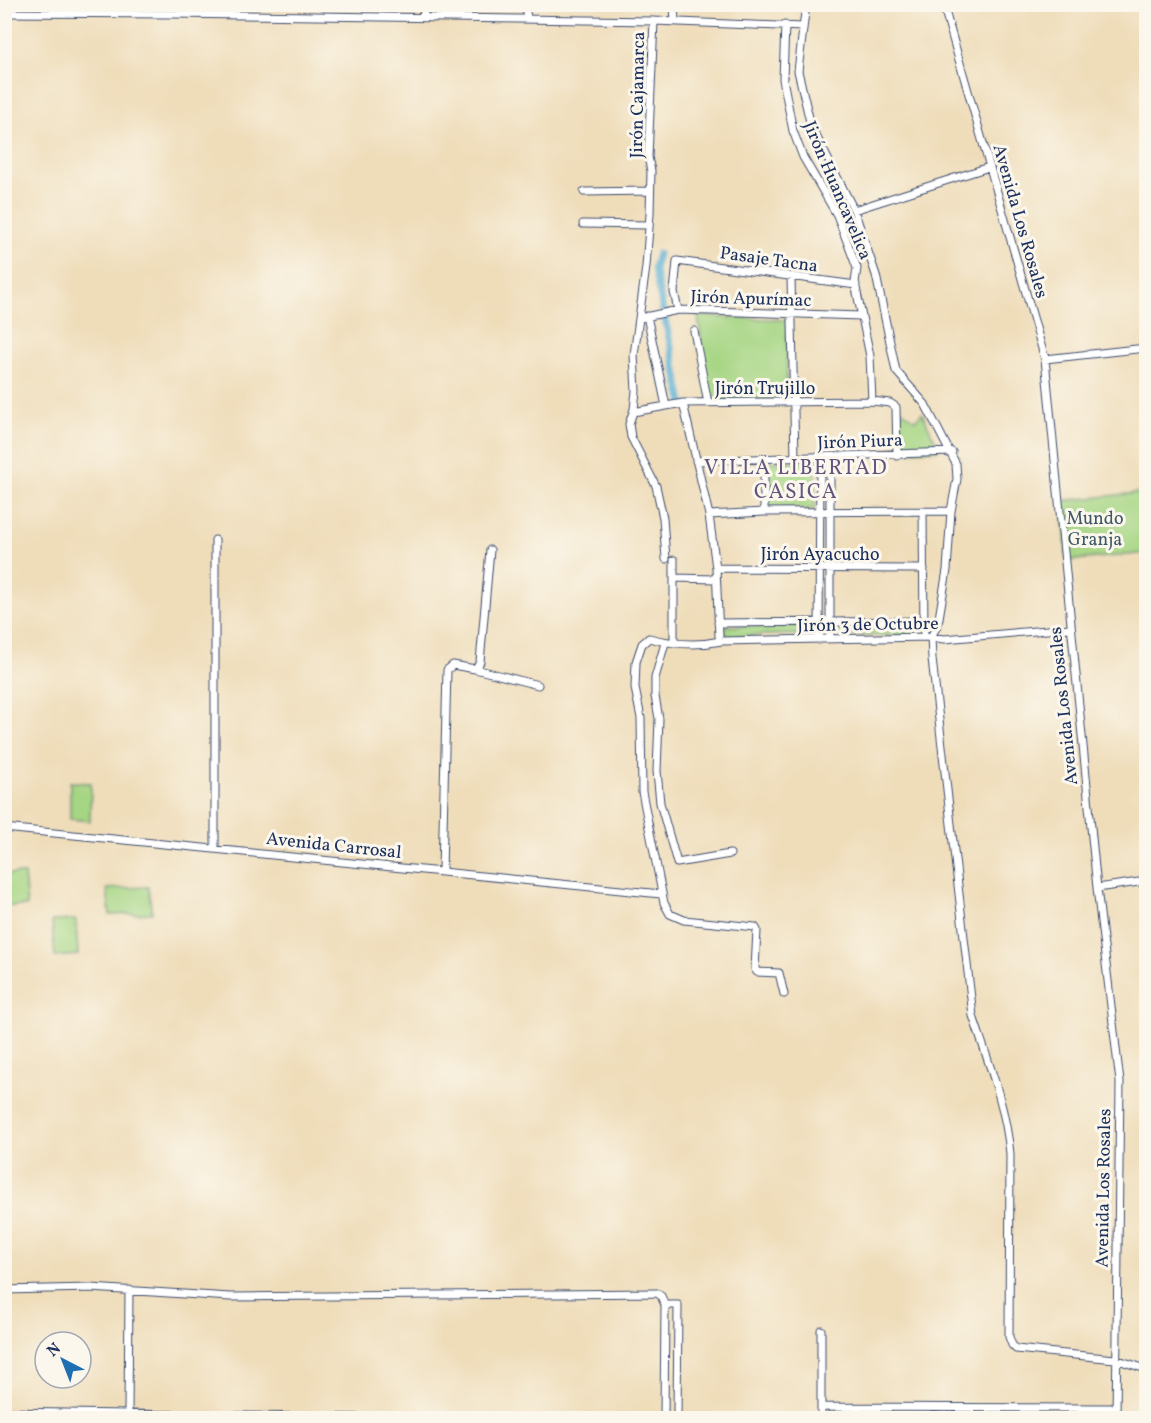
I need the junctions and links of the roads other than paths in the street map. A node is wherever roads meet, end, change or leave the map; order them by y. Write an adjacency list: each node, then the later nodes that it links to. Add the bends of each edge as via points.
1 (171, 4): 8 (street)
2 (423, 4): 9 (street)
3 (525, 4): 10 (street)
4 (674, 4): 12 (street)
5 (806, 4): 14 (street)
6 (943, 4): 15 (street, Avenida Los Rosales)
7 (4, 13): 8 (street)
8 (173, 14): 9 (street)
9 (424, 18): 10 (street)
10 (526, 19): 11 (street)
11 (654, 21): 12 (street); 16 (street, Jirón Cajamarca)
12 (675, 22): 13 (street)
13 (785, 25): 14 (street); 22 (street, Jirón Huancavelica, via 783,79 793,131 803,157 837,215 857,268)
14 (803, 27): 18 (street, via 798,71 811,126)
15 (989, 167): 18 (street); 29 (street, Avenida Los Rosales)
16 (650, 191): 17 (street); 20 (street, Jirón Cajamarca)
17 (584, 192)
18 (854, 210): 36 (street, via 876,275 896,371 925,404)
19 (583, 224): 20 (street)
20 (649, 225): 26 (street, Jirón Cajamarca)
21 (791, 277): 22 (street, Pasaje Tacna); 23 (street, Pasaje Tacna, via 677,261 674,292); 24 (street)
22 (856, 285): 25 (street, Jirón Huancavelica)
23 (678, 310): 24 (street, Jirón Apurímac); 26 (street, Jirón Apurímac)
24 (792, 315): 25 (street, Jirón Apurímac); 33 (street)
25 (861, 316): 30 (street, Jirón Huancavelica, via 870,356)
26 (643, 317): 34 (street); 35 (street, via 634,355)
27 (694, 331): 32 (street)
28 (1146, 348): 29 (street)
29 (1045, 359): 63 (street, Avenida Los Rosales)
30 (872, 401): 33 (street, Jirón Trujillo); 37 (street, Jirón Trujillo, via 897,407)
31 (683, 403): 32 (street, Jirón Trujillo); 34 (street, Jirón Trujillo); 42 (street)
32 (708, 403): 33 (street, Jirón Trujillo)
33 (793, 403): 40 (street)
34 (666, 406): 35 (street, Jirón Trujillo)
35 (633, 412): 51 (street, via 629,424 631,437 656,486)
36 (952, 453): 37 (street, Jirón Piura); 44 (street, via 957,479)
37 (897, 456): 39 (street, Jirón Piura)
38 (820, 457): 39 (street, Jirón Piura); 40 (street, Jirón Piura); 46 (street)
39 (830, 457): 47 (street)
40 (795, 458): 41 (street, Jirón Piura)
41 (764, 459): 42 (street, Jirón Piura); 45 (street)
42 (696, 461): 48 (street)
43 (923, 511): 44 (street); 47 (street); 56 (street)
44 (951, 511): 65 (street, via 938,624)
45 (764, 512): 46 (street); 48 (street)
46 (819, 512): 47 (street); 54 (street)
47 (830, 512): 55 (street)
48 (709, 515): 53 (street)
49 (215, 540): 73 (street)
50 (490, 550): 70 (street, via 480,662)
51 (666, 559)
52 (674, 560): 57 (street)
53 (716, 568): 54 (street, Jirón Ayacucho); 58 (street)
54 (820, 568): 55 (street, Jirón Ayacucho); 61 (street)
55 (830, 568): 56 (street, Jirón Ayacucho); 62 (street)
56 (924, 569): 59 (street)
57 (674, 578): 58 (street); 69 (street)
58 (716, 579): 60 (street)
59 (924, 621): 62 (street, Jirón 3 de Octubre); 65 (street)
60 (718, 623): 61 (street, Jirón 3 de Octubre); 64 (street)
61 (820, 624): 62 (street, Jirón 3 de Octubre); 67 (street)
62 (830, 624): 66 (street)
63 (1070, 628): 65 (street, Jirón 3 de Octubre, via 944,639); 77 (street, Avenida Los Rosales)
64 (719, 636)
65 (928, 637): 66 (street, Jirón 3 de Octubre); 84 (street, via 973,1016 1008,1134 1009,1337 1012,1345 1021,1350)
66 (830, 639): 67 (street, Jirón 3 de Octubre)
67 (819, 640): 69 (street, Jirón 3 de Octubre)
68 (665, 643): 69 (street, Jirón 3 de Octubre); 74 (street, via 655,678 657,771 660,802 677,862); 78 (street, Jirón 3 de Octubre, via 649,638 642,644 636,662 635,688 641,718 642,792)
69 (674, 643)
70 (475, 669): 71 (street); 75 (street, via 453,665 447,670)
71 (538, 685)
72 (4, 828): 73 (street, Avenida Carrosal)
73 (215, 849): 75 (street, Avenida Carrosal)
74 (730, 855)
75 (442, 871): 78 (street, Avenida Carrosal)
76 (1146, 881): 77 (street)
77 (1097, 888): 84 (street, Avenida Los Rosales, via 1120,1082)
78 (662, 894): 79 (street, via 673,917 755,927 755,969 778,973)
79 (784, 994)
80 (4, 1290): 81 (street)
81 (129, 1290): 82 (street, via 230,1297 641,1292 657,1293); 89 (street)
82 (665, 1305): 92 (street); 93 (street, via 678,1305)
83 (821, 1330): 86 (street)
84 (1115, 1359): 85 (street); 87 (street, Avenida Los Rosales)
85 (1146, 1369)
86 (821, 1407): 87 (street); 94 (street)
87 (1116, 1408): 95 (street, Avenida Los Rosales)
88 (4, 1412): 89 (street)
89 (128, 1414): 90 (street)
90 (249, 1417): 91 (street)
91 (376, 1419)
92 (664, 1419)
93 (677, 1419)
94 (821, 1419)
95 (1116, 1419)

